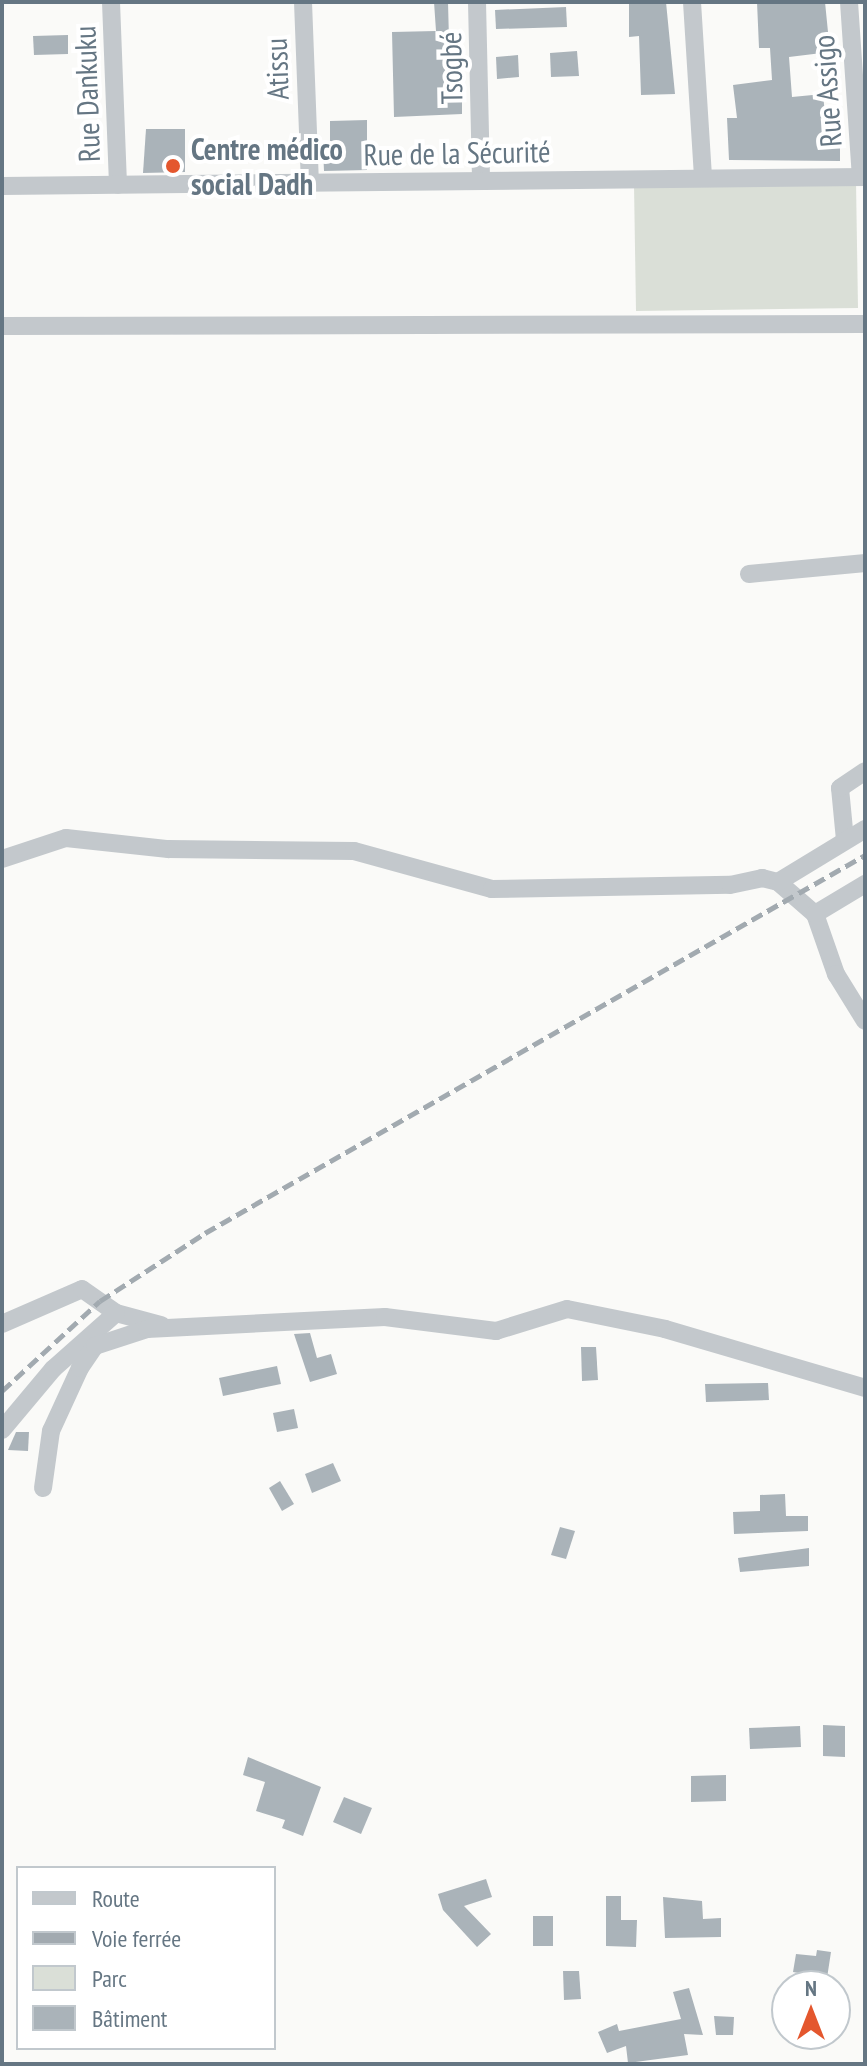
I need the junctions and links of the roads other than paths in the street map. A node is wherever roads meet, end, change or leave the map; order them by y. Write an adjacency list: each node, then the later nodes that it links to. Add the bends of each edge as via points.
1 (111, 2): 10 (street, Rue Dankuku)
2 (303, 2): 9 (street, Atissu)
3 (477, 2): 8 (street, Tsogbé)
4 (692, 2): 7 (street)
5 (849, 2): 6 (street, Rue Assigo)
6 (863, 177): 7 (street, Rue de la Sécurité)
7 (703, 178): 8 (street, Rue de la Sécurité)
8 (481, 181): 9 (street, Rue de la Sécurité)
9 (310, 183): 10 (street, Rue de la Sécurité)
10 (118, 185): 11 (street, Rue de la Sécurité)
11 (2, 186)
12 (865, 324): 13 (street)
13 (2, 326)
14 (865, 563): 15 (street)
15 (749, 574)
16 (865, 771): 18 (street, via 840,788)
17 (865, 829): 18 (street)
18 (845, 840): 20 (street)
19 (2, 859): 20 (street, via 66,838 168,849 354,851 492,889 730,885 762,878)
20 (778, 882): 22 (street)
21 (865, 884): 22 (street)
22 (815, 914): 23 (street, via 836,974)
23 (865, 1021)
24 (116, 1313): 25 (street, via 82,1289); 26 (street); 28 (street, via 53,1369)
25 (2, 1324)
26 (171, 1328): 27 (street, via 385,1317 496,1331 567,1309 665,1329); 29 (street, via 119,1335 95,1346 51,1431)
27 (865, 1388)
28 (2, 1430)
29 (43, 1488)

